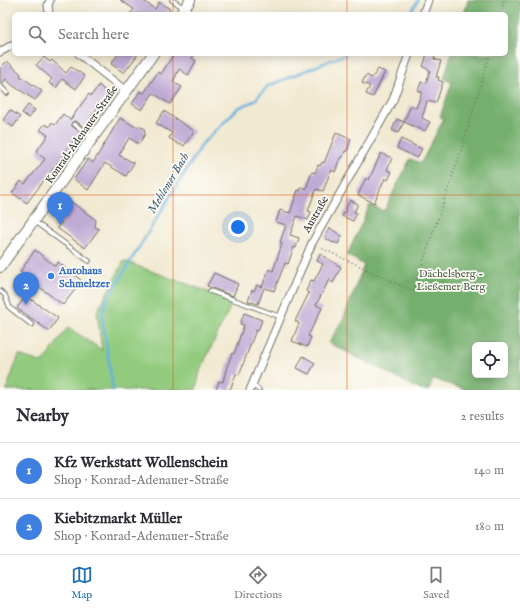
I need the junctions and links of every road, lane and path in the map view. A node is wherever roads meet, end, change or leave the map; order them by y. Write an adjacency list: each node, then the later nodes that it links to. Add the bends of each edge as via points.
1 (50, 0): 6 (street)
2 (172, 0): 5 (lane)
3 (428, 0): 7 (street)
4 (504, 0): 8 (path)
5 (185, 7)
6 (49, 12)
7 (424, 12)
8 (501, 12)
9 (12, 45): 10 (street)
10 (0, 52)
11 (82, 56): 16 (street)
12 (152, 56): 16 (main road, Konrad-Adenauer-Straße)
13 (408, 56): 21 (street, Austraße, via 393,100)
14 (489, 56): 21 (path, via 461,151 413,291)
15 (0, 86): 17 (lane)
16 (126, 91): 19 (main road, Konrad-Adenauer-Straße)
17 (7, 93)
18 (74, 124): 19 (lane)
19 (93, 138): 20 (main road, Konrad-Adenauer-Straße)
20 (34, 221): 22 (lane); 23 (main road, Konrad-Adenauer-Straße)
21 (312, 243): 26 (street, Austraße)
22 (89, 261)
23 (0, 267)
24 (0, 291): 27 (lane, via 5,295 10,308)
25 (210, 291): 26 (lane)
26 (281, 317): 28 (street, Austraße)
27 (32, 325)
28 (251, 388): 29 (lane)
29 (259, 390)

